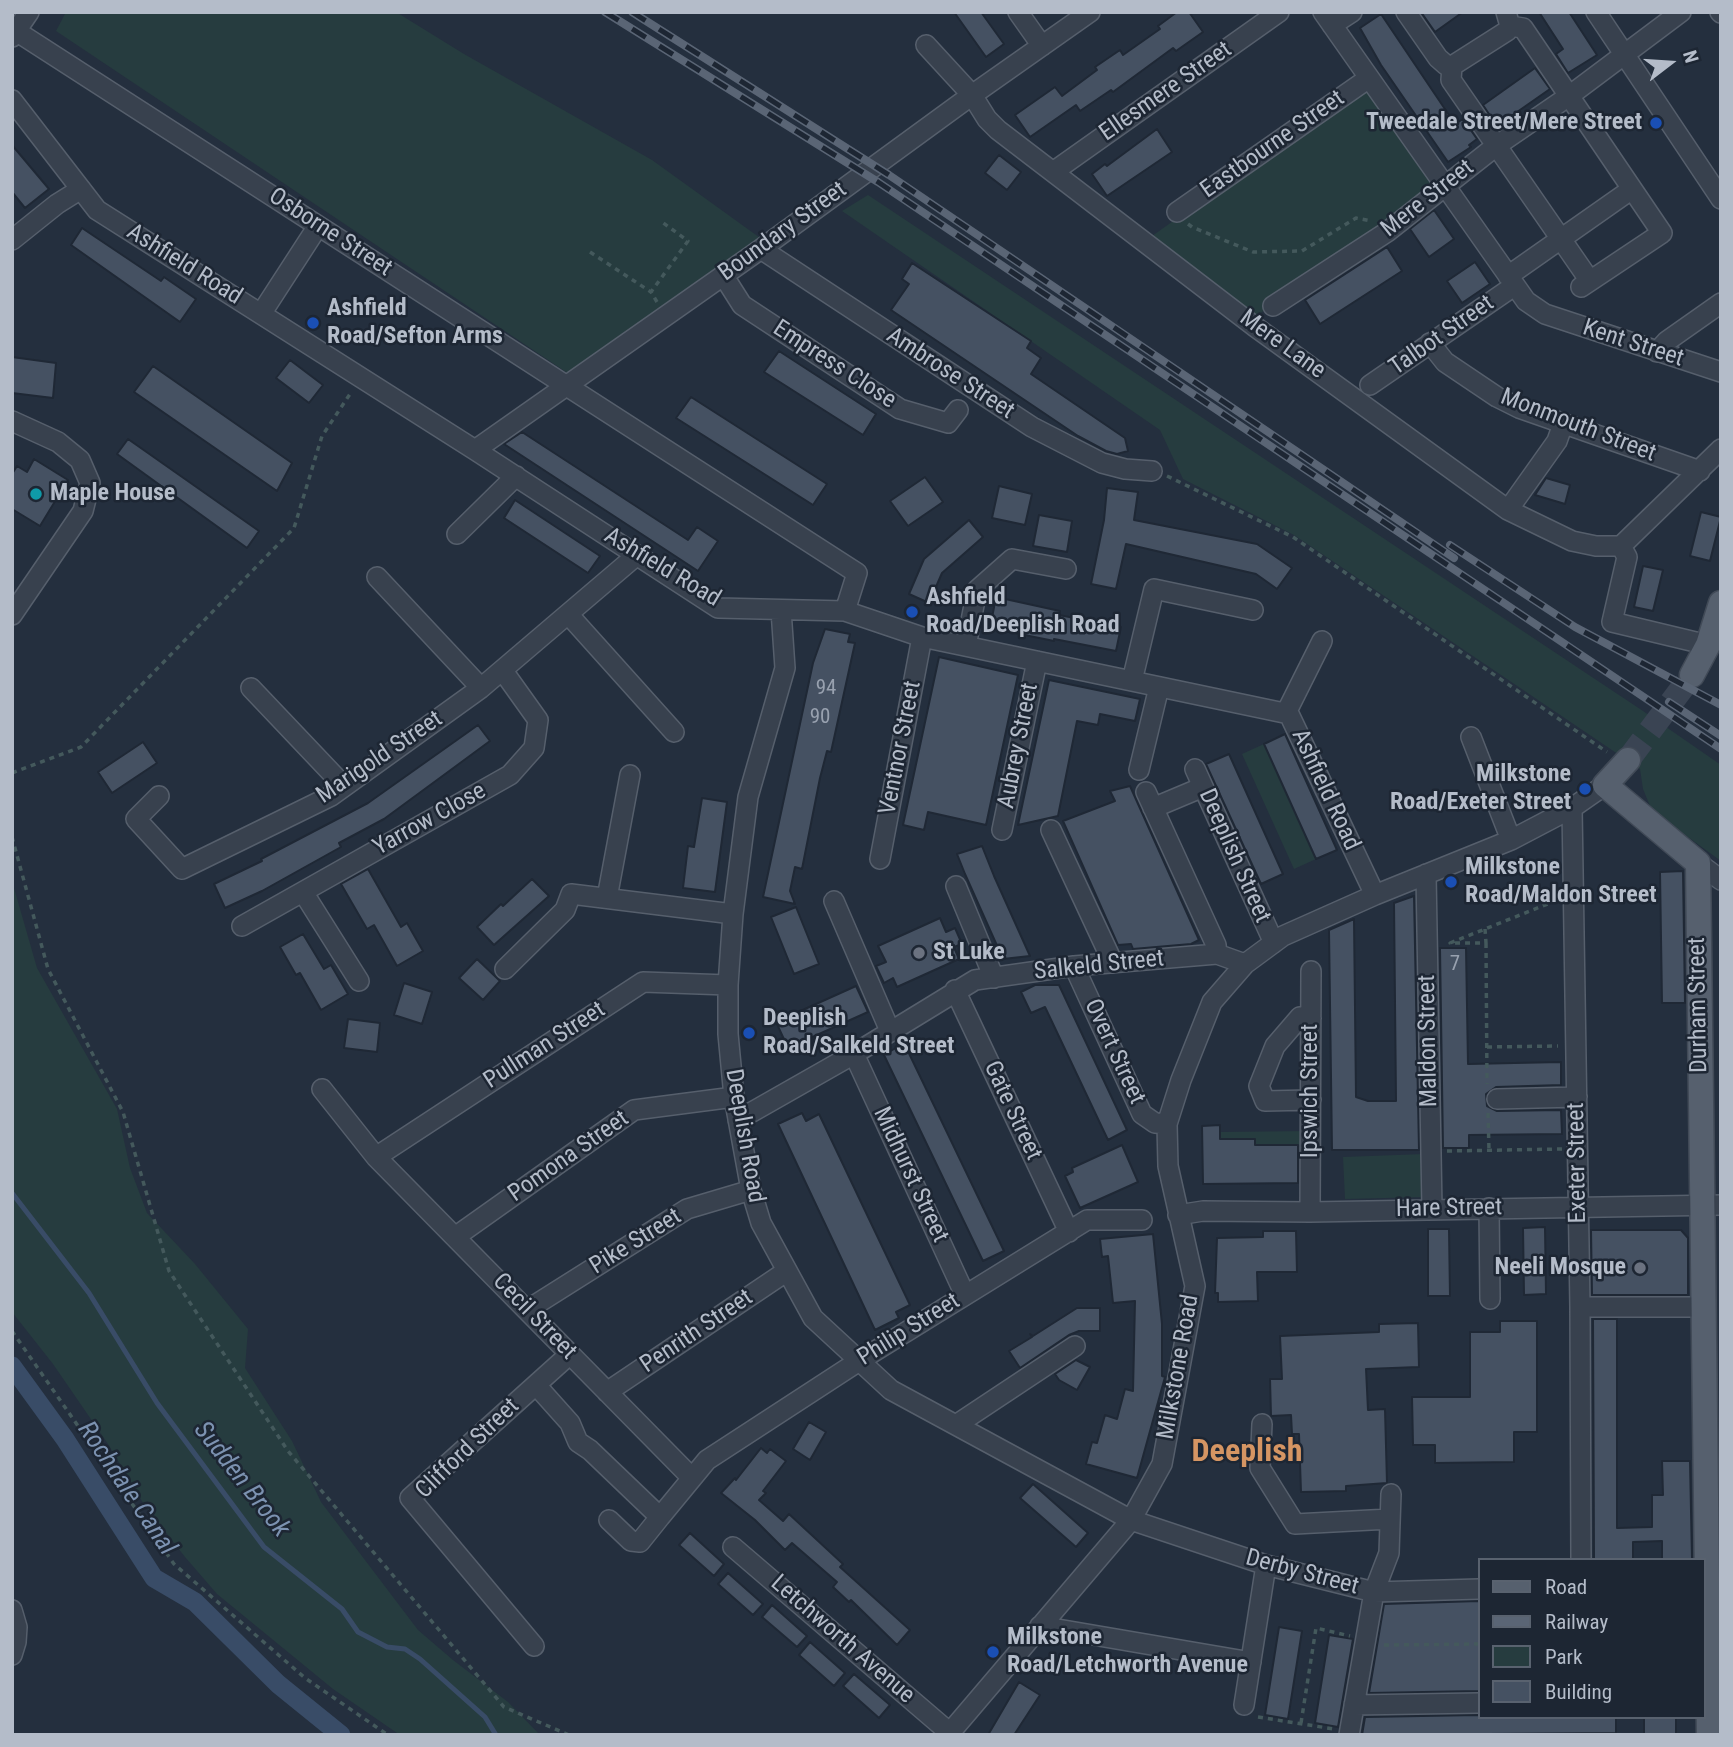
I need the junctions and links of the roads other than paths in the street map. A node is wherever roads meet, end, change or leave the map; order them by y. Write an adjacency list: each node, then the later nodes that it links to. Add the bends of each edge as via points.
1 (29, 12): 11 (street)
2 (1018, 12): 13 (street)
3 (1090, 12): 13 (street, Boundary Street)
4 (1279, 12): 21 (street, Ellesmere Street)
5 (1352, 12): 9 (street)
6 (1406, 12): 15 (street, via 1438,58)
7 (1596, 12): 14 (street)
8 (1681, 12): 14 (street, Mere Street)
9 (1328, 19): 16 (street)
10 (1508, 19): 15 (street, via 1507,31); 18 (street, via 1522,28)
11 (14, 34): 27 (street, Osborne Street)
12 (926, 45): 17 (street, Mere Lane)
13 (1042, 46): 17 (street, Boundary Street)
14 (1624, 54): 18 (street, Mere Street); 25 (street)
15 (1452, 66): 20 (street, via 1451,80)
16 (1369, 78): 22 (street); 26 (street, Eastbourne Street)
17 (972, 95): 21 (street, Mere Lane, via 998,130); 30 (street, Boundary Street)
18 (1569, 96): 20 (street, Mere Street); 24 (street)
19 (12, 100): 23 (street, Ashfield Road)
20 (1496, 146): 22 (street, Mere Street); 28 (street)
21 (1053, 172): 49 (street, Mere Lane, via 1254,326)
22 (1446, 185): 32 (street); 34 (street, Mere Street, via 1387,232)
23 (81, 189): 29 (street); 35 (street, Ashfield Road, via 97,209)
24 (1632, 189): 28 (street, Talbot Street); 28 (street, via 1662,233 1585,284)
25 (1721, 199)
26 (1177, 212)
27 (318, 226): 35 (street); 40 (street, Osborne Street)
28 (1560, 239): 32 (street, Talbot Street)
29 (12, 240)
30 (761, 249): 31 (street, Boundary Street); 46 (street, Ambrose Street, via 1032,427 1102,463)
31 (723, 275): 40 (street, Boundary Street); 41 (street, Empress Close, via 742,304 900,409 948,423)
32 (1511, 281): 36 (street, Talbot Street); 37 (street, Kent Street, via 1526,301 1545,314)
33 (1721, 303): 37 (street)
34 (1273, 306)
35 (261, 314): 45 (street, Ashfield Road)
36 (1430, 343): 39 (street, Talbot Street); 43 (street, Monmouth Street, via 1445,362 1497,397)
37 (1657, 352): 38 (street, Kent Street)
38 (1721, 372)
39 (1370, 385)
40 (566, 386): 45 (street, Boundary Street); 58 (street, Osborne Street, via 857,573)
41 (958, 410)
42 (12, 421): 60 (street, via 58,442 80,460 90,483 83,511)
43 (1563, 424): 47 (street, Monmouth Street); 49 (street, via 1557,441)
44 (1721, 449): 47 (street)
45 (475, 450): 48 (street, Ashfield Road)
46 (1152, 471)
47 (1700, 471): 51 (street)
48 (516, 476): 50 (street); 52 (street, Ashfield Road)
49 (1508, 510): 51 (street, Mere Lane, via 1572,541)
50 (457, 534)
51 (1621, 546): 63 (street, via 1627,557 1612,622)
52 (637, 555): 56 (street, Ashfield Road, via 718,608); 59 (street, Marigold Street)
53 (1066, 569): 64 (street, via 1012,559 977,590)
54 (377, 577): 71 (street)
55 (1721, 603): 63 (main road)
56 (781, 610): 58 (street, Ashfield Road); 96 (street, Deeplish Road, via 785,668 748,797)
57 (1253, 610): 68 (street, via 1154,589)
58 (845, 611): 61 (street, Ashfield Road)
59 (568, 614): 66 (street, Marigold Street); 73 (street)
60 (12, 615)
61 (922, 637): 64 (street, Ashfield Road); 87 (street, Ventnor Street)
62 (1322, 641): 72 (street)
63 (1708, 645): 67 (main road)
64 (966, 646): 65 (street, Ashfield Road)
65 (1037, 661): 68 (street, Ashfield Road); 85 (street, Aubrey Street)
66 (503, 671): 71 (street, Marigold Street); 92 (street, Yarrow Close, via 538,720 534,748 510,775)
67 (1692, 675)
68 (1132, 681): 69 (street, Ashfield Road)
69 (1159, 687): 72 (street, Ashfield Road); 77 (street)
70 (251, 688): 80 (street)
71 (481, 688): 80 (street, Marigold Street)
72 (1286, 713): 93 (street, Ashfield Road)
73 (674, 732)
74 (1471, 737): 86 (street)
75 (1618, 757): 79 (main road, Milkstone Road)
76 (1195, 769): 81 (street, Deeplish Street)
77 (1139, 770)
78 (630, 775): 94 (street)
79 (1605, 785): 83 (street, Milkstone Road); 88 (main road)
80 (344, 786): 82 (street, Marigold Street, via 182,870 136,819)
81 (1203, 787): 98 (street, Deeplish Street); 99 (street, via 1149,800)
82 (159, 796)
83 (1572, 808): 86 (street, Milkstone Road); 114 (street, Exeter Street)
84 (1051, 830): 100 (street)
85 (1002, 831)
86 (1511, 840): 89 (street, Milkstone Road)
87 (880, 859)
88 (1698, 863): 90 (street); 121 (main road, Durham Street)
89 (1426, 874): 93 (street, Milkstone Road); 124 (street, Maldon Street)
90 (1721, 880)
91 (956, 886): 105 (street)
92 (303, 892): 97 (street, Yarrow Close); 106 (street)
93 (1375, 895): 98 (street, Milkstone Road)
94 (607, 898): 96 (street); 103 (street, via 571,894 565,910)
95 (834, 901): 110 (street)
96 (733, 914): 107 (street, Deeplish Road)
97 (242, 926)
98 (1274, 943): 101 (street, Milkstone Road)
99 (1217, 954): 100 (street, Salkeld Street); 101 (street, Salkeld Street)
100 (1113, 963): 102 (street, Salkeld Street)
101 (1245, 964): 118 (street, Milkstone Road, via 1212,1002)
102 (1074, 966): 105 (street, Salkeld Street); 118 (street, Overt Street, via 1142,1114 1155,1123)
103 (505, 969)
104 (1311, 971): 109 (street, Ipswich Street)
105 (994, 978): 108 (street, Salkeld Street, via 975,980)
106 (359, 981)
107 (728, 985): 113 (street, Deeplish Road); 119 (street, Pullman Street, via 643,982)
108 (956, 990): 110 (street, Salkeld Street); 128 (street, Gate Street)
109 (1311, 1018): 116 (street, Ipswich Street); 116 (street, via 1300,1017 1275,1046 1259,1086 1265,1101)
110 (890, 1031): 111 (street, Salkeld Street)
111 (854, 1054): 117 (street, Salkeld Street); 131 (street, Midhurst Street)
112 (322, 1089): 119 (street, Cecil Street)
113 (734, 1097): 117 (street, Deeplish Road); 129 (street, Pomona Street, via 634,1110)
114 (1577, 1097): 115 (street); 122 (street, Exeter Street)
115 (1491, 1099)
116 (1311, 1100): 125 (street, Ipswich Street)
117 (738, 1121): 120 (street, Deeplish Road)
118 (1167, 1124): 126 (street, Milkstone Road, via 1168,1166)
119 (376, 1157): 129 (street, Cecil Street)
120 (751, 1190): 130 (street, Deeplish Road, via 761,1223); 135 (street, Pike Street, via 687,1209)
121 (1711, 1205): 122 (street, Hare Street); 134 (main road, Durham Street)
122 (1578, 1206): 123 (street, Hare Street); 133 (street, Exeter Street)
123 (1489, 1208): 124 (street, Hare Street); 132 (street)
124 (1432, 1209): 125 (street, Hare Street)
125 (1310, 1212): 126 (street, Hare Street)
126 (1178, 1215): 148 (street, Milkstone Road, via 1195,1286 1162,1464)
127 (1142, 1220): 128 (street, Philip Street, via 1087,1220)
128 (1069, 1231): 131 (street, Philip Street)
129 (455, 1237): 135 (street, Cecil Street)
130 (787, 1271): 138 (street, Deeplish Road, via 813,1318); 140 (street, Penrith Street)
131 (965, 1295): 138 (street, Philip Street)
132 (1490, 1299)
133 (1580, 1307): 134 (street); 151 (street, Exeter Street)
134 (1703, 1307): 143 (main road, Durham Street)
135 (527, 1310): 137 (street, Cecil Street)
136 (1075, 1346): 142 (street)
137 (570, 1354): 139 (street, Clifford Street); 140 (street, Cecil Street)
138 (859, 1360): 142 (street, Deeplish Road, via 891,1390); 144 (street, Philip Street, via 707,1460)
139 (536, 1385): 146 (street, via 570,1423 578,1442); 157 (street, Clifford Street, via 410,1498)
140 (607, 1392): 144 (street, Cecil Street)
141 (1262, 1424): 149 (street, via 1259,1468 1295,1524)
142 (956, 1425): 148 (street, Deeplish Road)
143 (1713, 1436): 160 (main road, Durham Street)
144 (692, 1478): 146 (street, Philip Street)
145 (1391, 1494): 149 (street)
146 (660, 1517): 147 (street, Philip Street, via 640,1542 631,1541)
147 (609, 1520)
148 (1130, 1520): 152 (street, Derby Street); 156 (street, Milkstone Road)
149 (1390, 1520): 154 (street, via 1390,1553)
150 (733, 1547): 165 (street, Letchworth Avenue)
151 (1581, 1558)
152 (1266, 1564): 154 (street, Derby Street); 159 (street)
153 (1478, 1589): 154 (street, Derby Street)
154 (1374, 1592): 163 (street)
155 (12, 1610): 158 (street, via 17,1627)
156 (1040, 1626): 159 (street); 165 (street, Milkstone Road)
157 (534, 1646)
158 (12, 1655)
159 (1251, 1662): 162 (street)
160 (1706, 1699): 166 (main road, Durham Street)
161 (1478, 1703): 163 (street)
162 (1244, 1705)
163 (1354, 1705): 164 (street)
164 (1349, 1733)
165 (949, 1734)
166 (1709, 1735)

